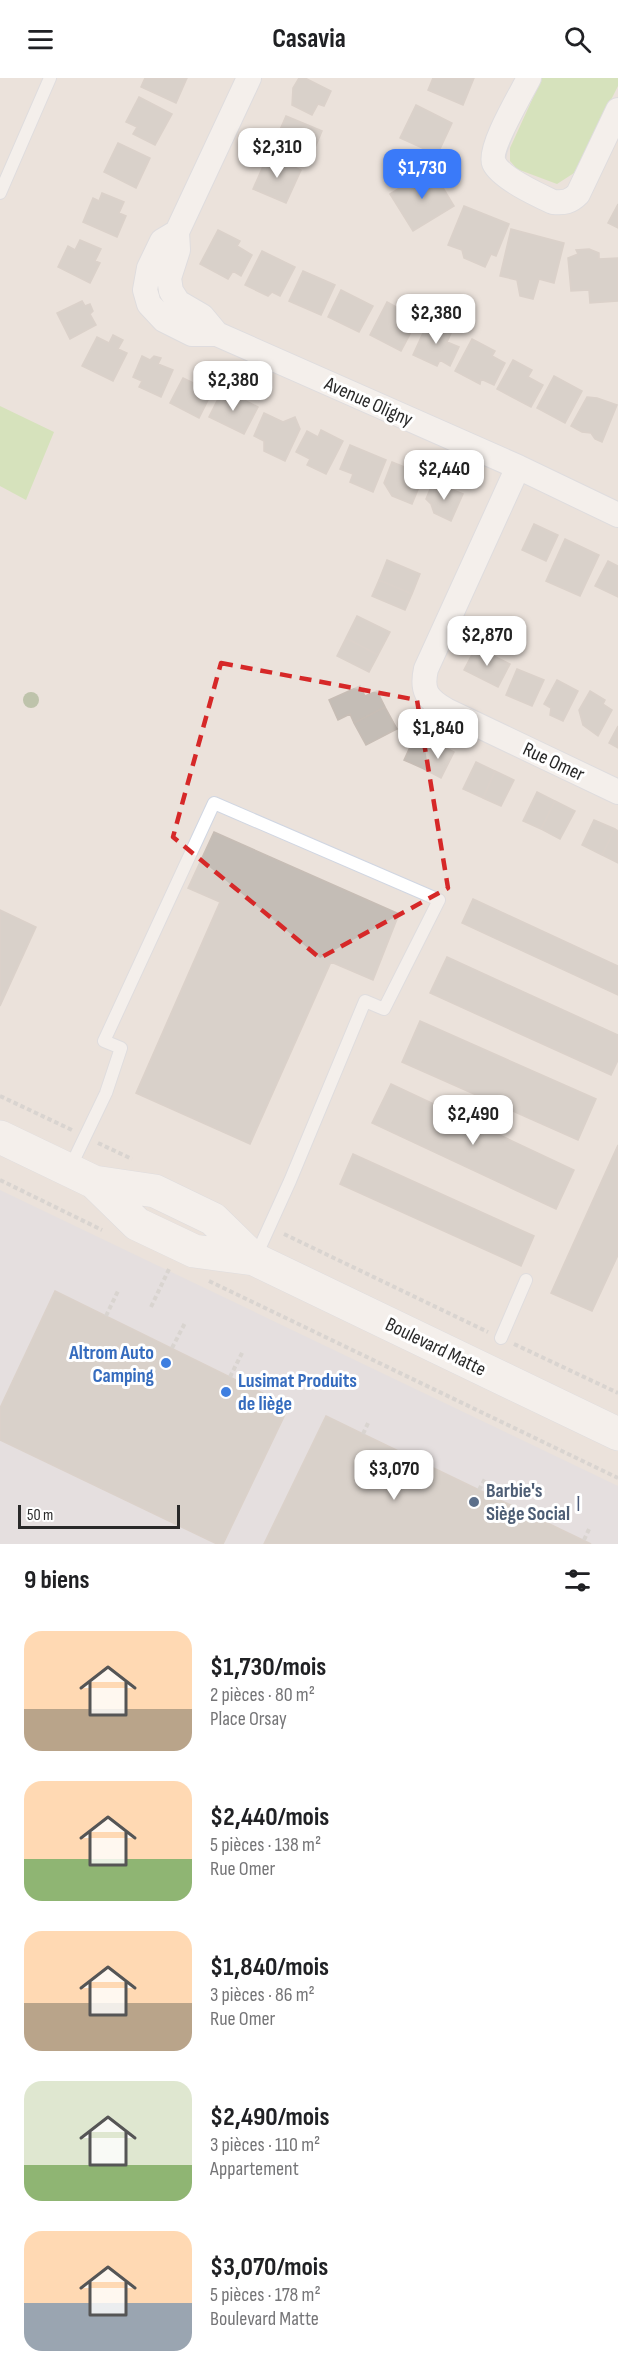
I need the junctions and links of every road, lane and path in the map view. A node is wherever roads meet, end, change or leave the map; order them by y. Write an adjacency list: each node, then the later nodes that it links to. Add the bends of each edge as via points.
1 (50, 78): 5 (lane)
2 (249, 78): 6 (street, Avenue Oligny, via 177,232 162,241 149,268 145,290 149,304 164,320 192,334 218,334)
3 (529, 78): 4 (street, via 497,142 493,161 506,176 553,202 572,201 578,194)
4 (618, 110)
5 (0, 194)
6 (518, 466): 7 (street, Avenue Oligny); 8 (street, Rue Omer, via 426,669 424,692 446,710)
7 (618, 516)
8 (618, 792)
9 (0, 1096): 10 (path)
10 (64, 1126)
11 (0, 1137): 12 (main road, Boulevard Matte)
12 (82, 1176): 16 (main road, Boulevard Matte, via 165,1195 213,1219); 16 (lane, via 121,1047 104,1041 214,803 439,900 384,1009 365,1001)
13 (0, 1180): 14 (path)
14 (93, 1226)
15 (293, 1238): 23 (path, Boulevard Matte)
16 (254, 1259): 33 (main road, Boulevard Matte)
17 (172, 1264): 20 (path)
18 (526, 1280): 25 (lane)
19 (118, 1291): 21 (path)
20 (151, 1307)
21 (106, 1316)
22 (185, 1323): 27 (path)
23 (480, 1328)
24 (316, 1332): 35 (path, Boulevard Matte)
25 (501, 1338)
26 (521, 1347): 30 (path)
27 (172, 1348)
28 (243, 1351): 29 (path)
29 (230, 1377)
30 (618, 1393)
31 (369, 1421): 32 (path)
32 (363, 1434)
33 (618, 1434)
34 (486, 1477): 36 (path)
35 (618, 1478)
36 (479, 1490)
37 (590, 1527): 38 (path)
38 (584, 1540)

